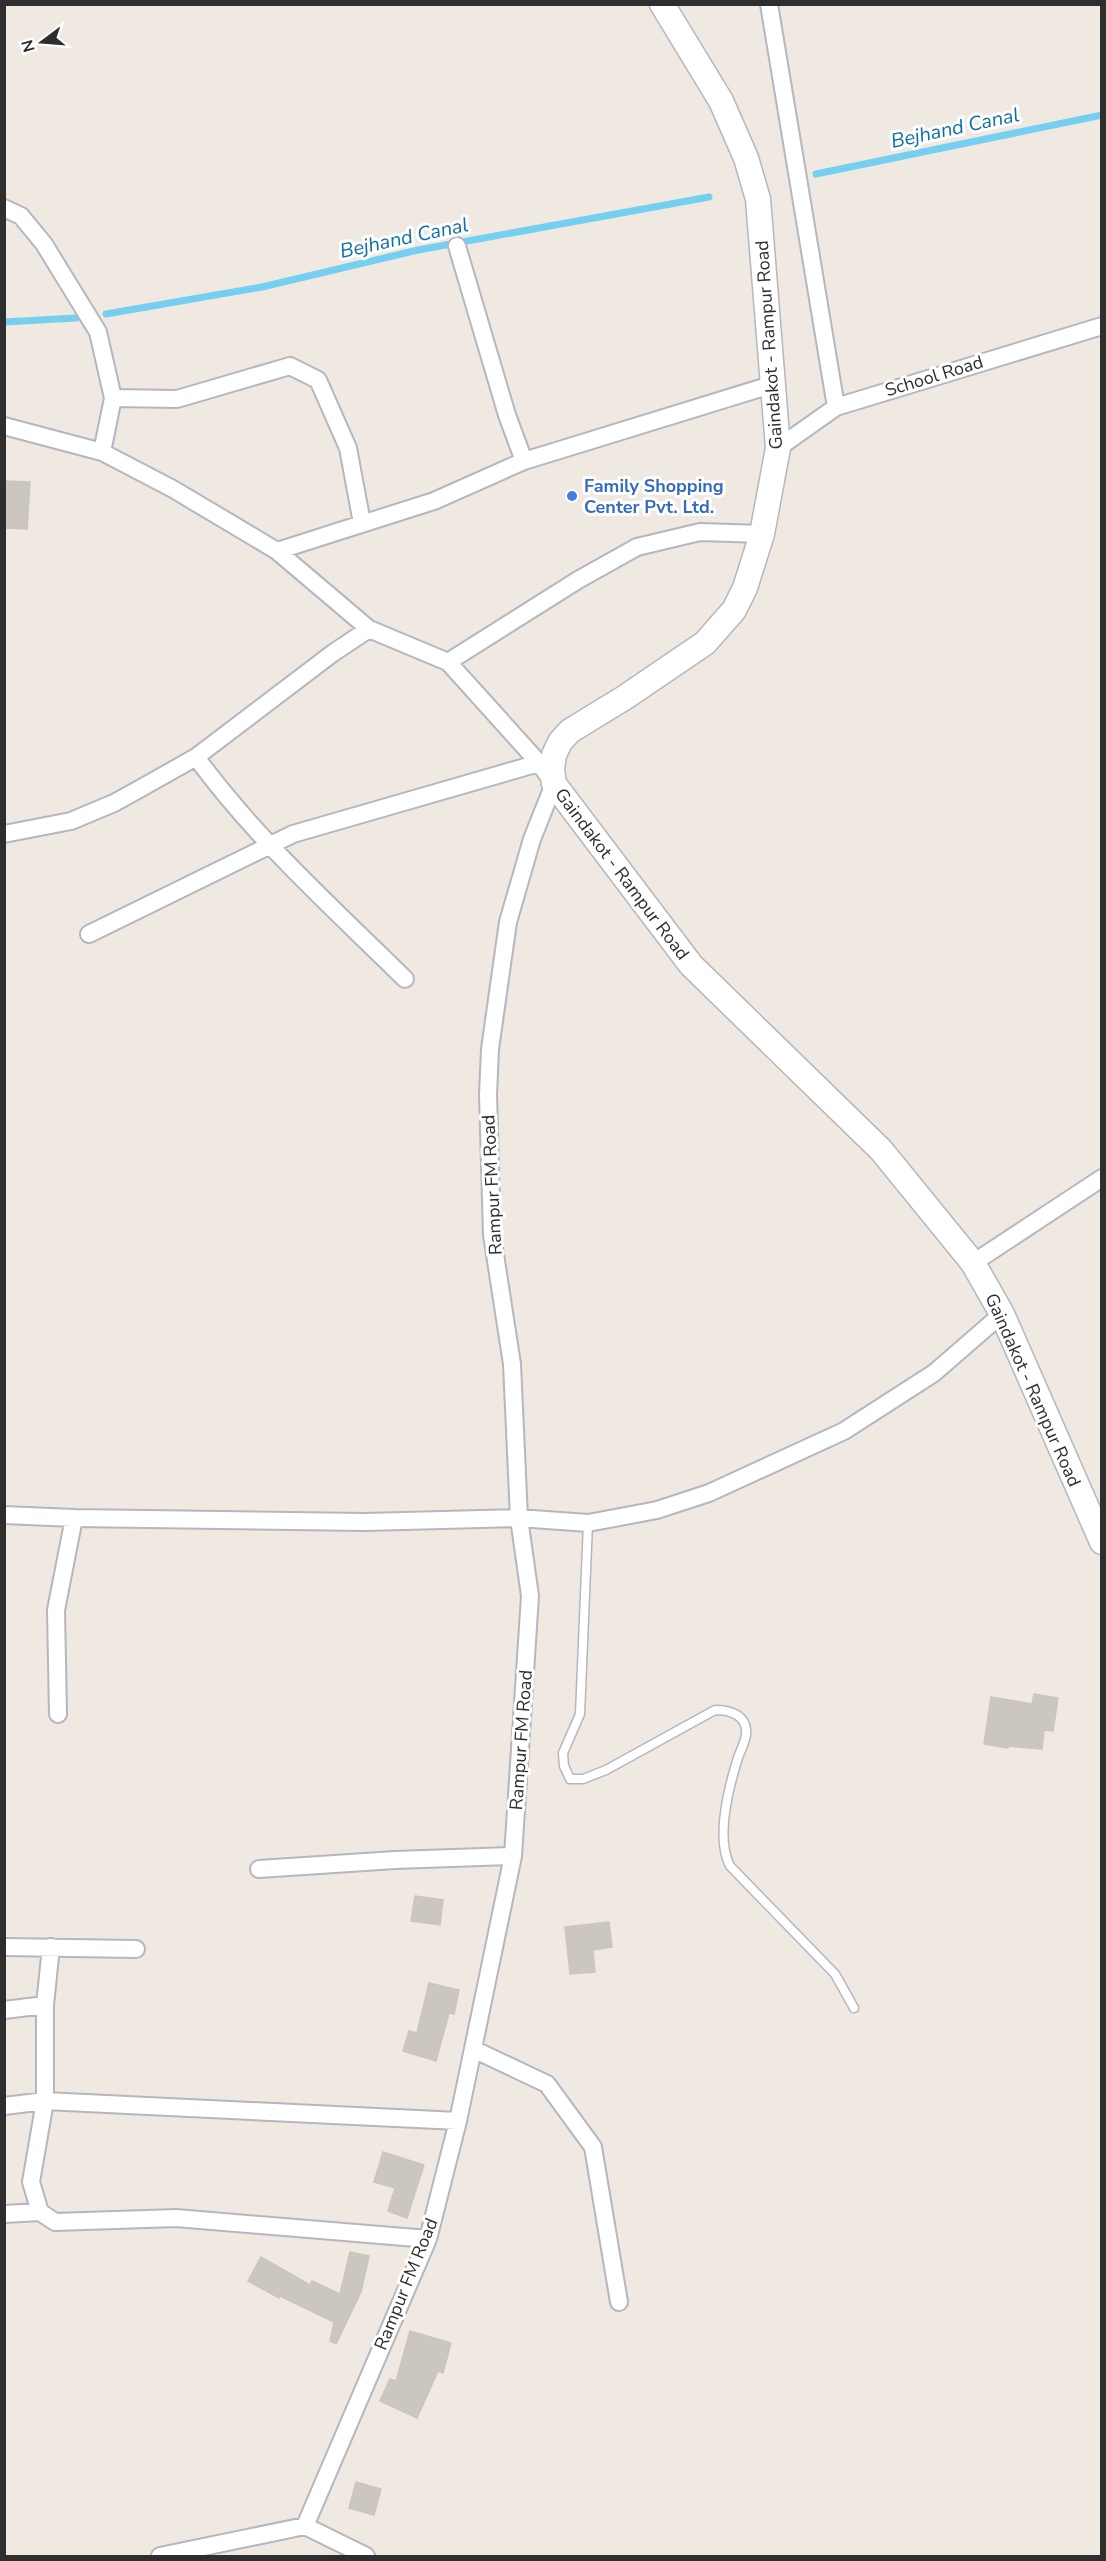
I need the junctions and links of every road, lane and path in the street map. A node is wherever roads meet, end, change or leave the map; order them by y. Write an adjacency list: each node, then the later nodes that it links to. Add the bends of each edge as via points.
1 (662, 4): 6 (main road, Gaindakot - Rampur Road, via 721,101 746,158 758,200)
2 (769, 4): 8 (street)
3 (4, 208): 7 (street, via 21,216 44,244 98,332)
4 (457, 246): 12 (street)
5 (1101, 326): 8 (street, School Road)
6 (774, 384): 10 (main road, Gaindakot - Rampur Road); 12 (street)
7 (113, 398): 11 (street); 13 (street, via 177,399 290,366 318,380 348,448)
8 (836, 407): 10 (street, School Road)
9 (4, 426): 11 (street)
10 (778, 448): 14 (main road, Gaindakot - Rampur Road)
11 (102, 452): 15 (street)
12 (524, 461): 13 (street, via 434,501)
13 (362, 523): 15 (street)
14 (762, 534): 17 (street, via 700,532 636,547); 20 (main road, Gaindakot - Rampur Road, via 745,588 721,627 679,662 570,731 554,755)
15 (277, 551): 16 (street)
16 (369, 629): 17 (street); 18 (street)
17 (448, 662): 19 (street)
18 (196, 758): 21 (street, via 114,803 71,821); 22 (street)
19 (539, 763): 20 (street); 22 (street, via 293,834)
20 (554, 784): 26 (main road, Gaindakot - Rampur Road, via 691,965 881,1150); 30 (street, Rampur FM Road, via 532,839 508,922 490,1049 492,1235 512,1364)
21 (4, 834)
22 (269, 845): 23 (street); 24 (street)
23 (89, 934)
24 (405, 979)
25 (1101, 1178): 26 (street)
26 (973, 1263): 27 (main road, Gaindakot - Rampur Road)
27 (1002, 1314): 31 (street, via 934,1373 844,1431 709,1493 657,1510); 32 (main road, Gaindakot - Rampur Road)
28 (4, 1515): 29 (street)
29 (74, 1518): 30 (street, via 365,1522); 33 (street, via 56,1610)
30 (519, 1518): 31 (street); 34 (street, Rampur FM Road, via 530,1596)
31 (588, 1523): 40 (lane, via 580,1714 563,1753 570,1779 584,1779 606,1770 714,1710 729,1710 742,1719 746,1733 725,1810 724,1855 730,1866 835,1974)
32 (1101, 1542)
33 (58, 1714)
34 (513, 1856): 35 (street); 42 (street, Rampur FM Road)
35 (259, 1869)
36 (4, 1947): 37 (street)
37 (51, 1947): 38 (street); 39 (street)
38 (136, 1949)
39 (45, 2004): 41 (street); 43 (street)
40 (854, 2008)
41 (4, 2010)
42 (473, 2049): 45 (street, Rampur FM Road); 49 (street, via 547,2084 593,2147)
43 (45, 2101): 44 (street); 45 (street); 46 (street, via 31,2182)
44 (4, 2106)
45 (458, 2121): 48 (street, Rampur FM Road)
46 (40, 2212): 47 (street); 48 (street, via 55,2222 176,2218)
47 (4, 2214)
48 (429, 2239): 50 (street, Rampur FM Road)
49 (619, 2302)
50 (305, 2526): 51 (street); 52 (street)
51 (160, 2556)
52 (366, 2556)

